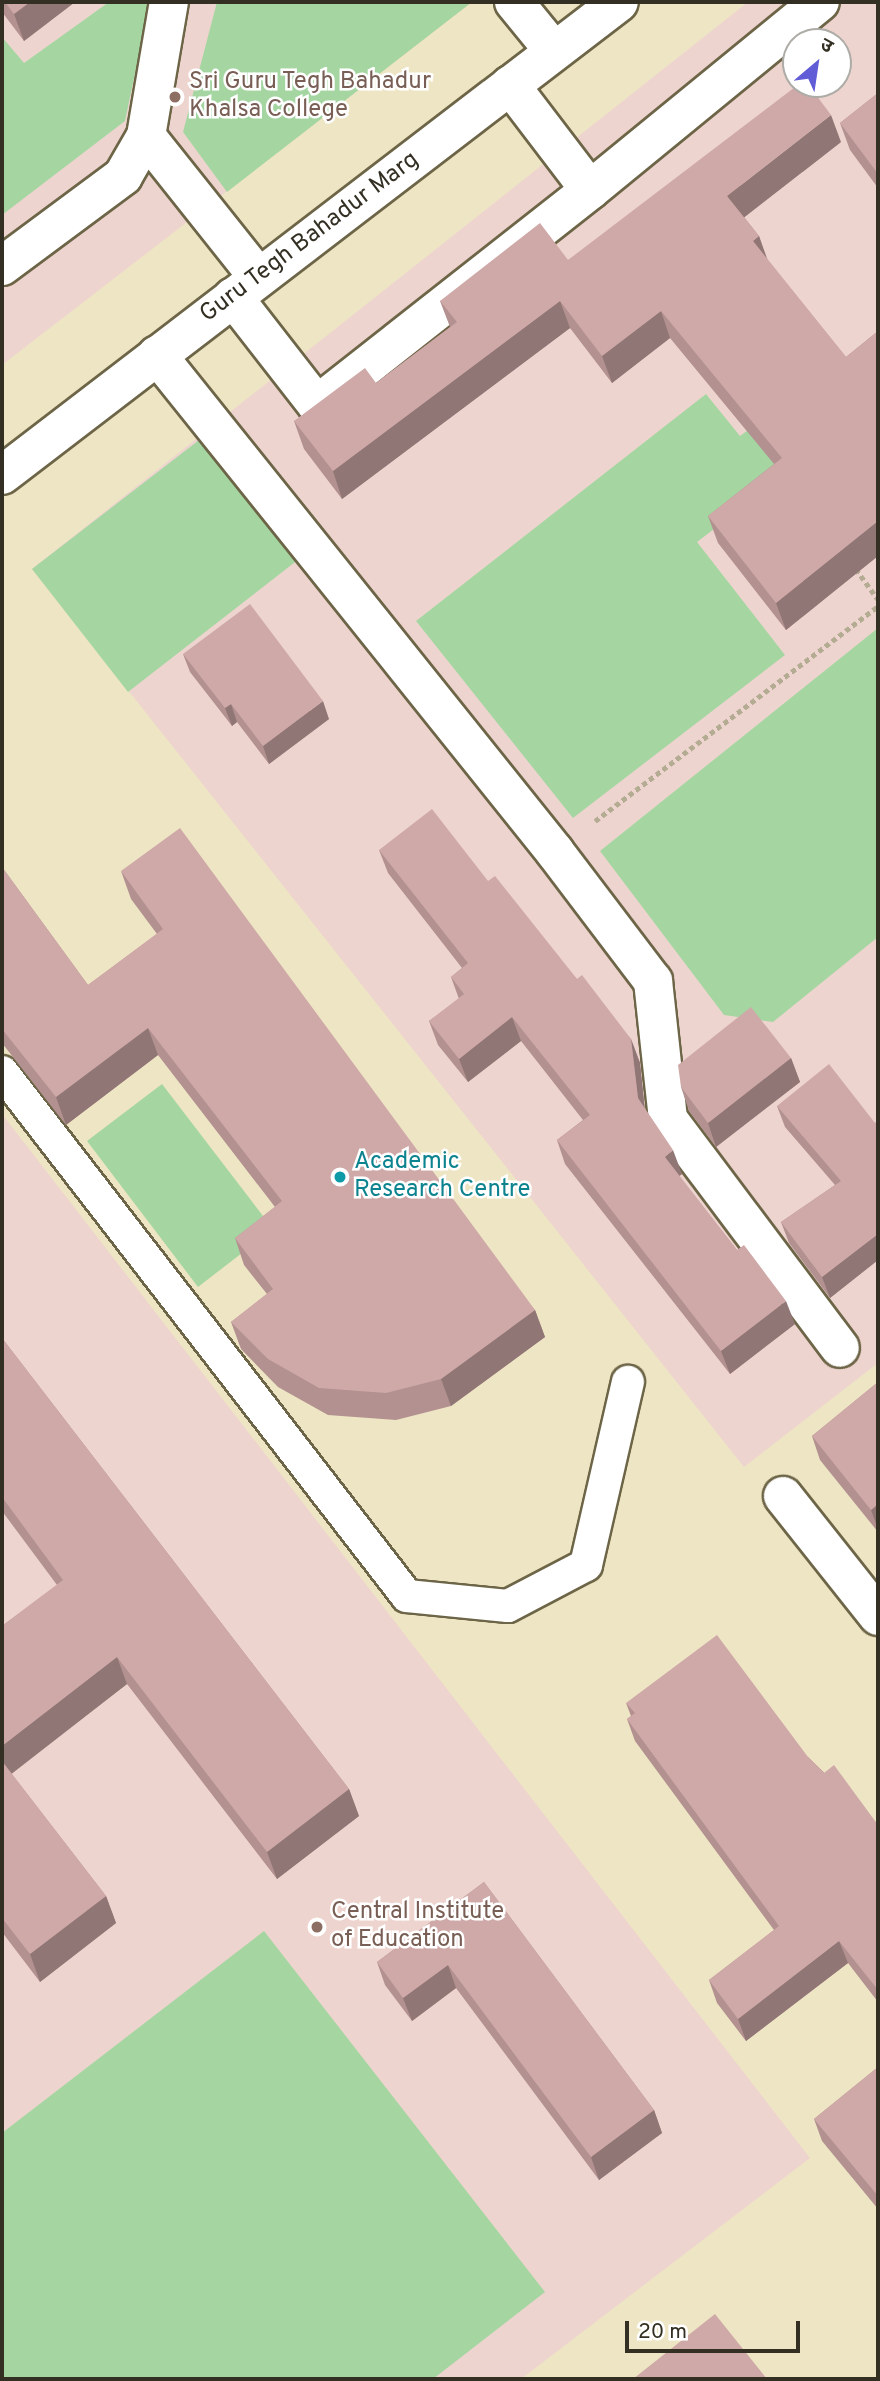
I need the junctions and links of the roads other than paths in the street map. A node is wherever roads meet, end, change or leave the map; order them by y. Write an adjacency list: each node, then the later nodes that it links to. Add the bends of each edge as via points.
1 (169, 2): 7 (street)
2 (514, 2): 5 (street)
3 (619, 2): 5 (street, Guru Tegh Bahadur Marg)
4 (820, 2): 8 (street)
5 (555, 51): 6 (street, Guru Tegh Bahadur Marg)
6 (510, 85): 8 (street); 10 (street, Guru Tegh Bahadur Marg)
7 (146, 136): 9 (street, via 123,176); 10 (street)
8 (590, 190): 10 (street, via 317,405)
9 (2, 266)
10 (246, 287): 11 (street, Guru Tegh Bahadur Marg)
11 (157, 355): 12 (street, Guru Tegh Bahadur Marg); 14 (street, via 653,981 668,1119)
12 (2, 475)
13 (2, 1072): 15 (lane, via 407,1596 508,1606 586,1565)
14 (840, 1348)
15 (628, 1382)
16 (783, 1496): 17 (street)
17 (878, 1616)

